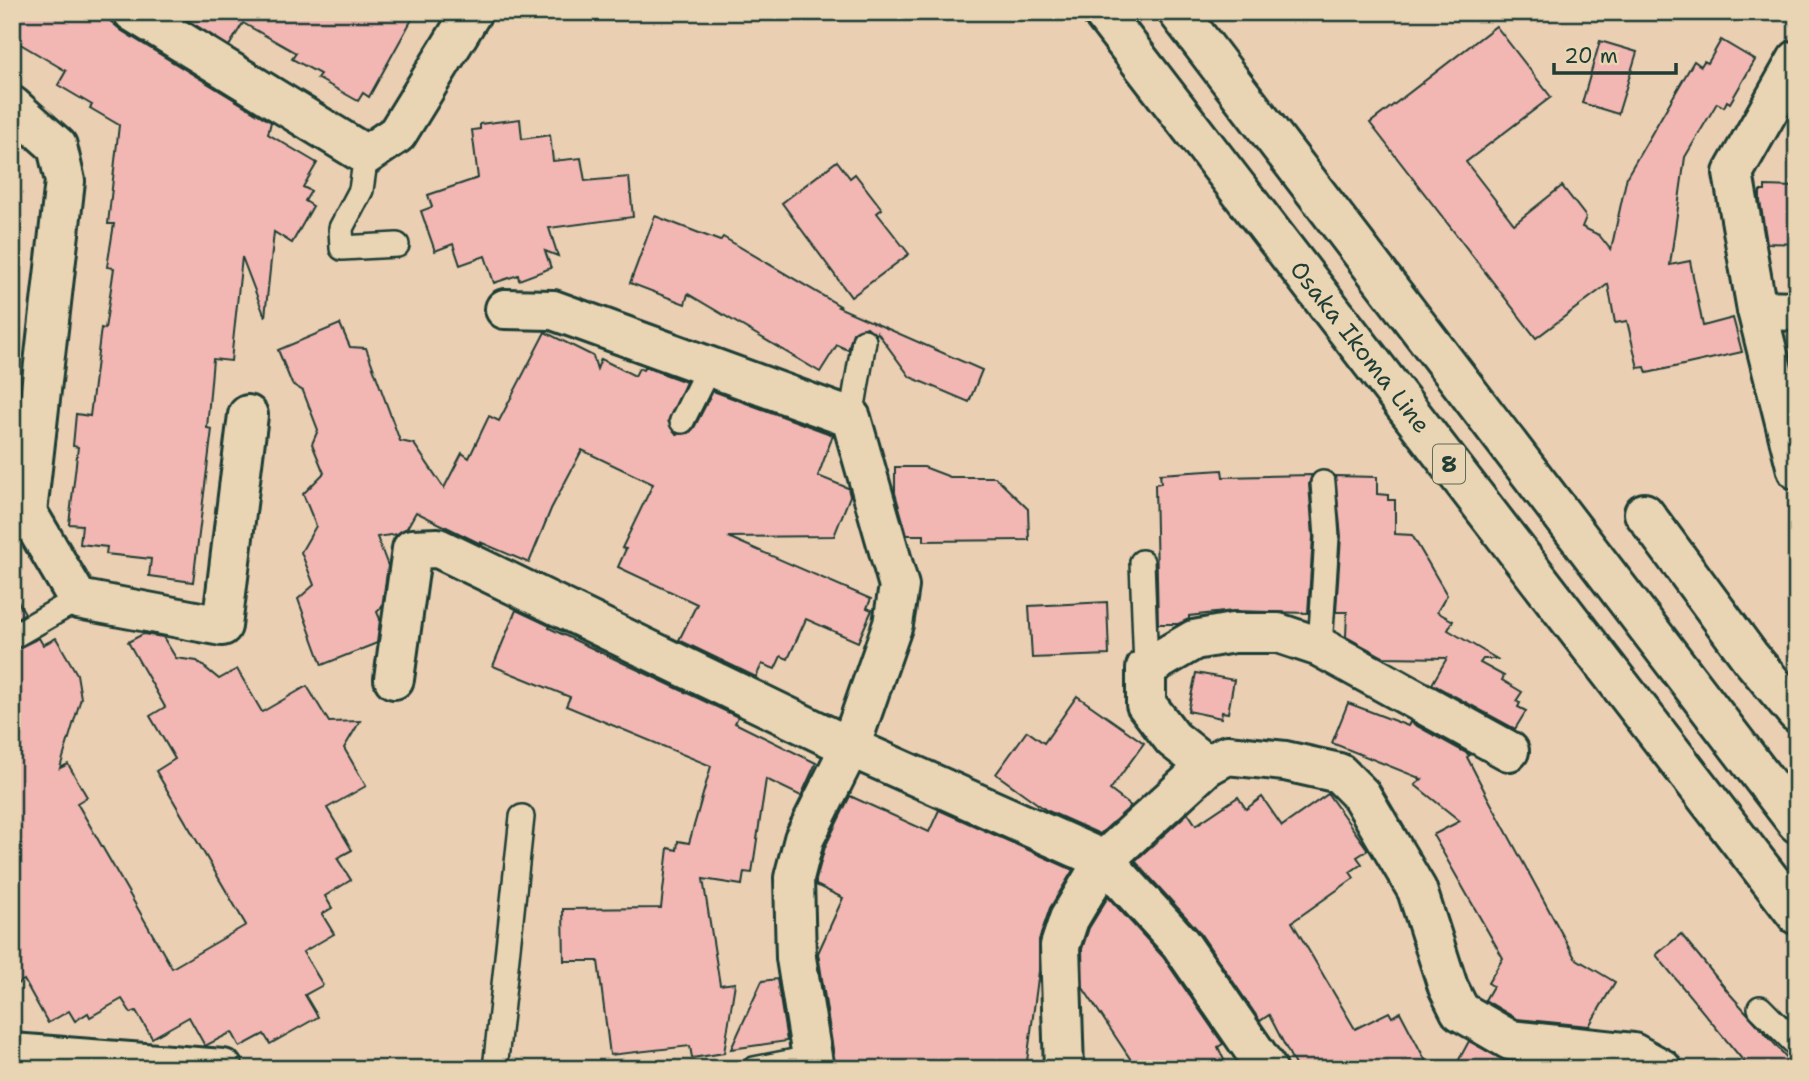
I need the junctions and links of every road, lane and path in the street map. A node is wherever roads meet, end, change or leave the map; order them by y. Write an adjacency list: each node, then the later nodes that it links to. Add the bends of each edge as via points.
1 (133, 12): 7 (street)
2 (472, 12): 7 (street, via 397,134)
3 (1102, 12): 33 (street, Osaka Ikoma Line / 8)
4 (1178, 12): 31 (street, 8)
5 (1797, 60): 10 (street, via 1733,173)
6 (12, 106): 21 (street, via 57,146 65,181 27,512)
7 (366, 155): 8 (lane, via 360,190 341,228 342,248)
8 (397, 245)
9 (505, 309): 13 (street, via 553,310)
10 (1757, 310): 11 (street); 17 (street)
11 (1797, 311)
12 (864, 341): 15 (lane)
13 (710, 365): 15 (street); 16 (lane)
14 (248, 415): 21 (street, via 222,626)
15 (851, 418): 27 (street, via 899,586 893,624)
16 (682, 421)
17 (1797, 470)
18 (1323, 483): 23 (lane, via 1327,537)
19 (1644, 513): 26 (street)
20 (1142, 562): 24 (lane)
21 (78, 599): 22 (lane)
22 (12, 637)
23 (1320, 648): 24 (street, via 1278,633 1233,633 1194,640); 28 (street)
24 (1146, 667): 29 (street, via 1146,704 1173,739)
25 (394, 679): 27 (street, via 412,549 438,548)
26 (1797, 713)
27 (850, 747): 32 (street); 37 (street, via 804,839 793,878 796,958)
28 (1509, 751)
29 (1207, 766): 32 (street); 43 (street, via 1227,755 1339,773 1361,795 1418,890 1460,1011 1510,1040 1633,1053)
30 (522, 817): 39 (lane)
31 (1797, 823)
32 (1104, 860): 41 (street, via 1069,919 1060,946); 42 (street, via 1180,943)
33 (1797, 915)
34 (1760, 1008): 35 (lane)
35 (1797, 1045)
36 (12, 1053): 38 (street)
37 (812, 1063): 40 (lane)
38 (223, 1069)
39 (495, 1069)
40 (754, 1069)
41 (1064, 1069)
42 (1267, 1069)
43 (1662, 1069)

